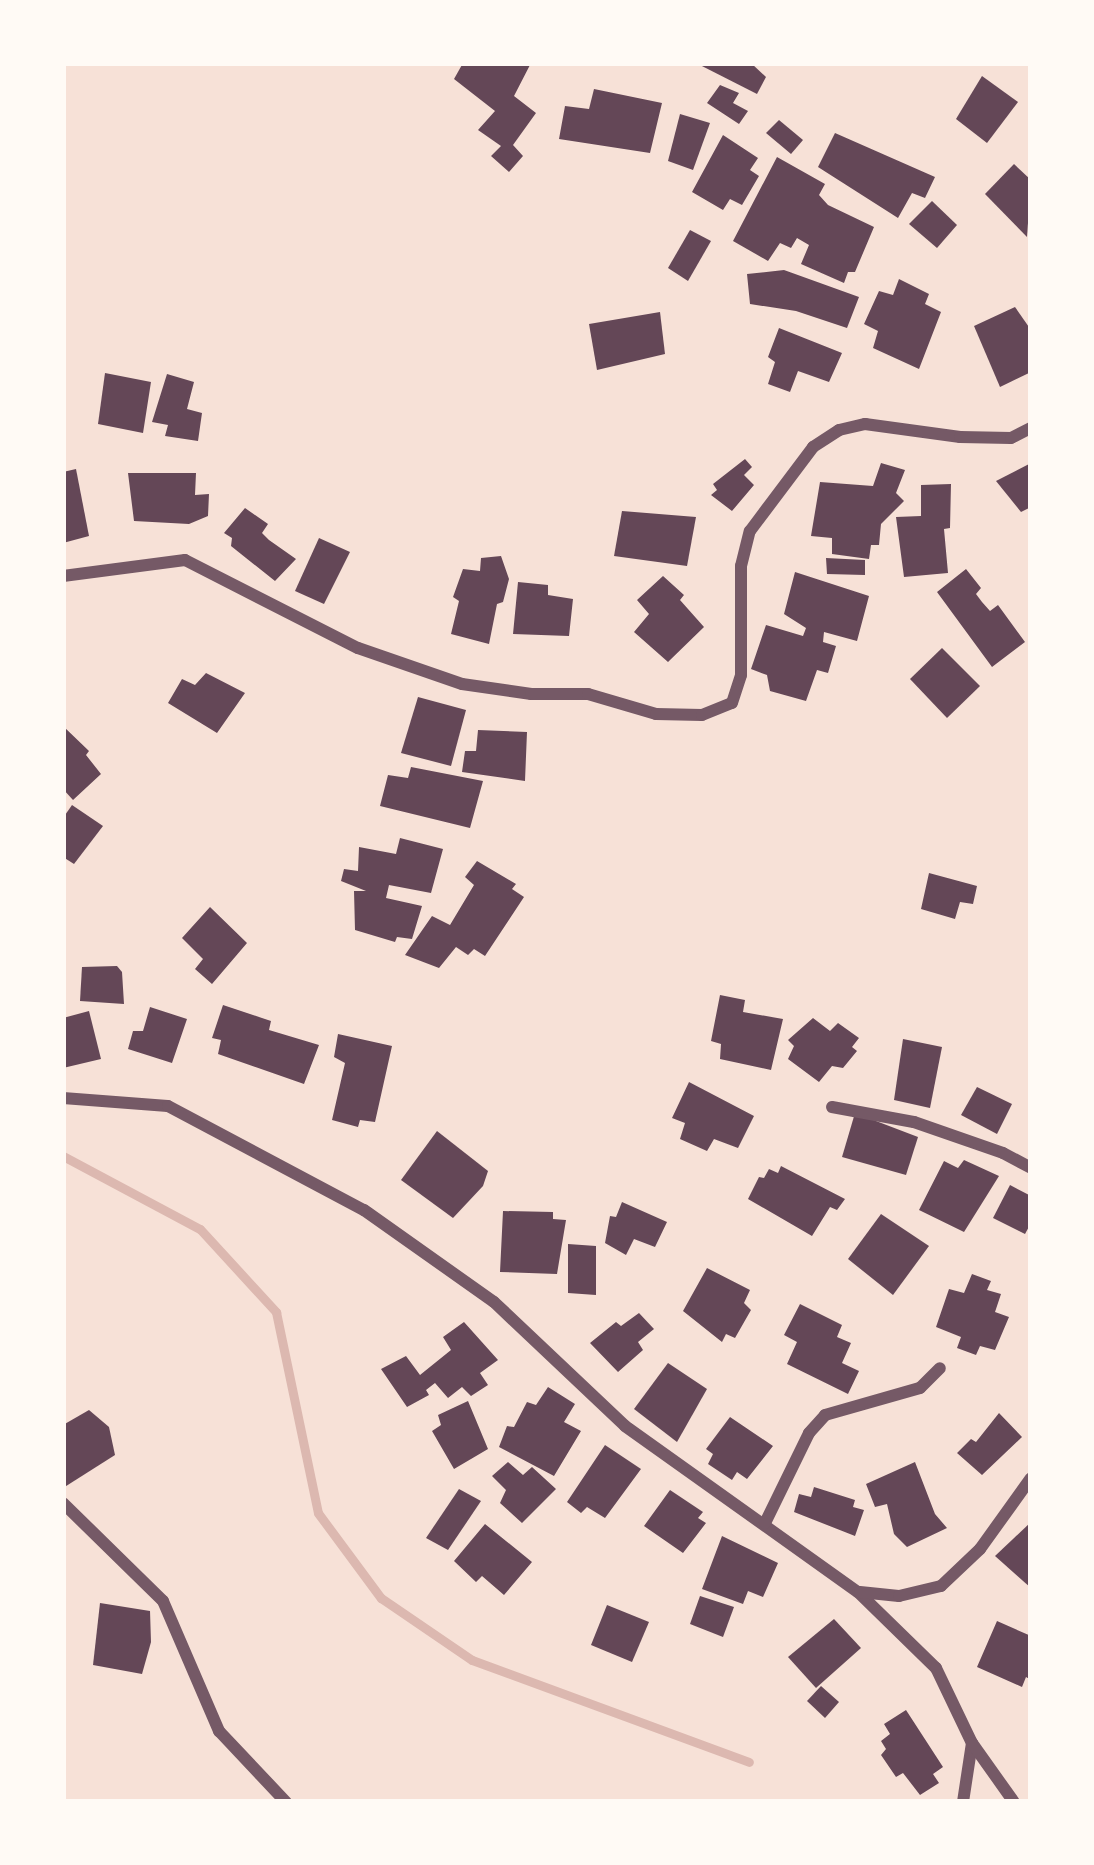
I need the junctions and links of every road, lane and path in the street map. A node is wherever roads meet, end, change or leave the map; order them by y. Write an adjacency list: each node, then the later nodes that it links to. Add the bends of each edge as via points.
1 (1031, 428): 2 (street, via 1011,438 960,437 866,424 813,447 750,531 741,566 741,675 732,703 702,715 656,714 589,694 462,684 358,648 185,560)
2 (63, 576)
3 (63, 1098): 9 (street, via 168,1106 364,1210 494,1302 626,1426)
4 (832, 1107): 5 (street, via 914,1122)
5 (1031, 1168)
6 (940, 1368): 9 (street, via 920,1388 825,1415)
7 (1031, 1478): 10 (street, via 980,1549 941,1586 899,1596)
8 (63, 1503): 12 (street, via 163,1601 219,1731)
9 (765, 1523): 10 (street)
10 (858, 1592): 11 (street, via 936,1668)
11 (972, 1743): 13 (street); 14 (street)
12 (286, 1802)
13 (963, 1802)
14 (1014, 1802)

